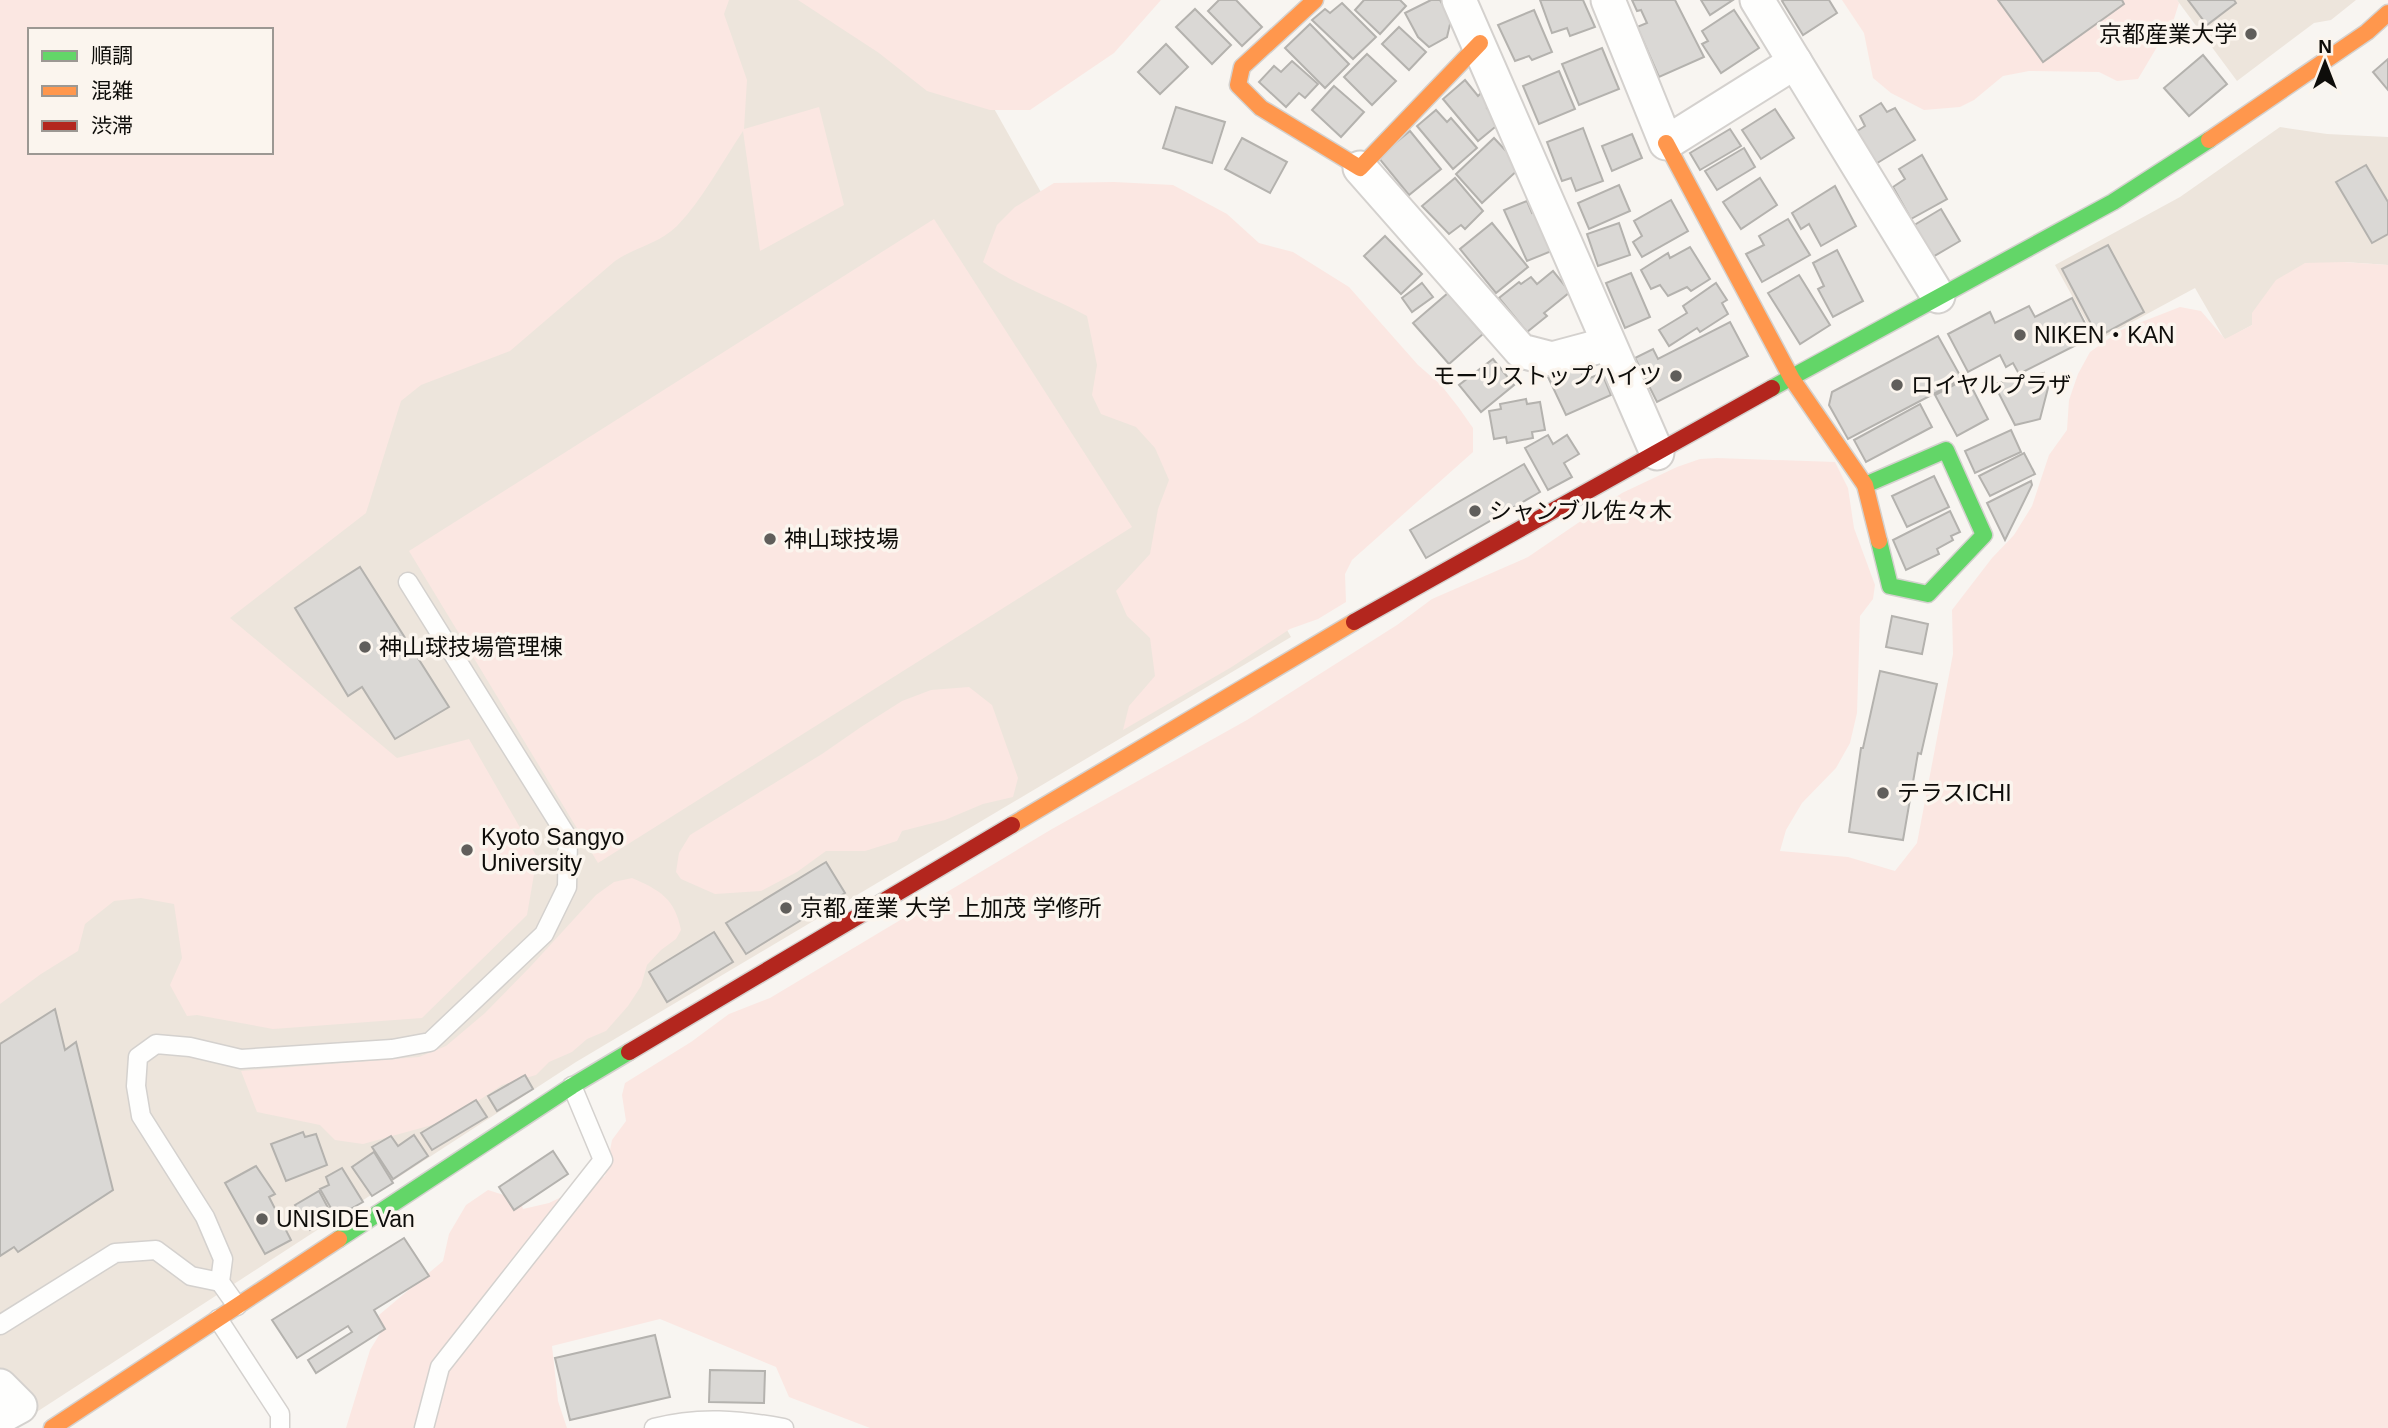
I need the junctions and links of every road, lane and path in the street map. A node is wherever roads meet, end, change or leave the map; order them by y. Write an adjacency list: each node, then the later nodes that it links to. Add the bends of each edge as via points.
1 (1315, 0): 9 (street, via 1242,67 1237,85 1261,108)
2 (1459, 0): 6 (street)
3 (1608, 0): 8 (street)
4 (1757, 0): 7 (street)
5 (2388, 13): 10 (street, via 2169,168)
6 (1480, 44): 9 (street); 11 (street)
7 (1795, 62): 8 (street); 10 (street)
8 (1666, 143): 12 (street)
9 (1360, 168): 11 (street, via 1521,351 1552,359)
10 (1938, 296): 12 (street)
11 (1608, 344): 13 (street)
12 (1792, 380): 13 (street); 14 (street)
13 (1657, 453): 16 (street, via 1300,653)
14 (1865, 485): 14 (street, via 1946,450 1984,535 1928,594 1890,586)
15 (408, 582): 17 (lane, via 568,838 567,887 544,934 430,1042 392,1049 241,1059 190,1046 156,1044 138,1057 141,1115 205,1217 223,1259)
16 (572, 1086): 18 (street); 25 (lane, via 603,1160 440,1367)
17 (220, 1282): 18 (lane); 20 (lane, via 191,1276 156,1250 115,1254)
18 (237, 1306): 19 (street)
19 (218, 1318): 23 (street); 24 (lane, via 280,1414)
20 (0, 1325)
21 (0, 1386): 22 (street, via 20,1406)
22 (0, 1418)
23 (52, 1428)
24 (280, 1428)
25 (424, 1428)
26 (654, 1428): 27 (lane, via 680,1421 739,1420)
27 (784, 1428)

